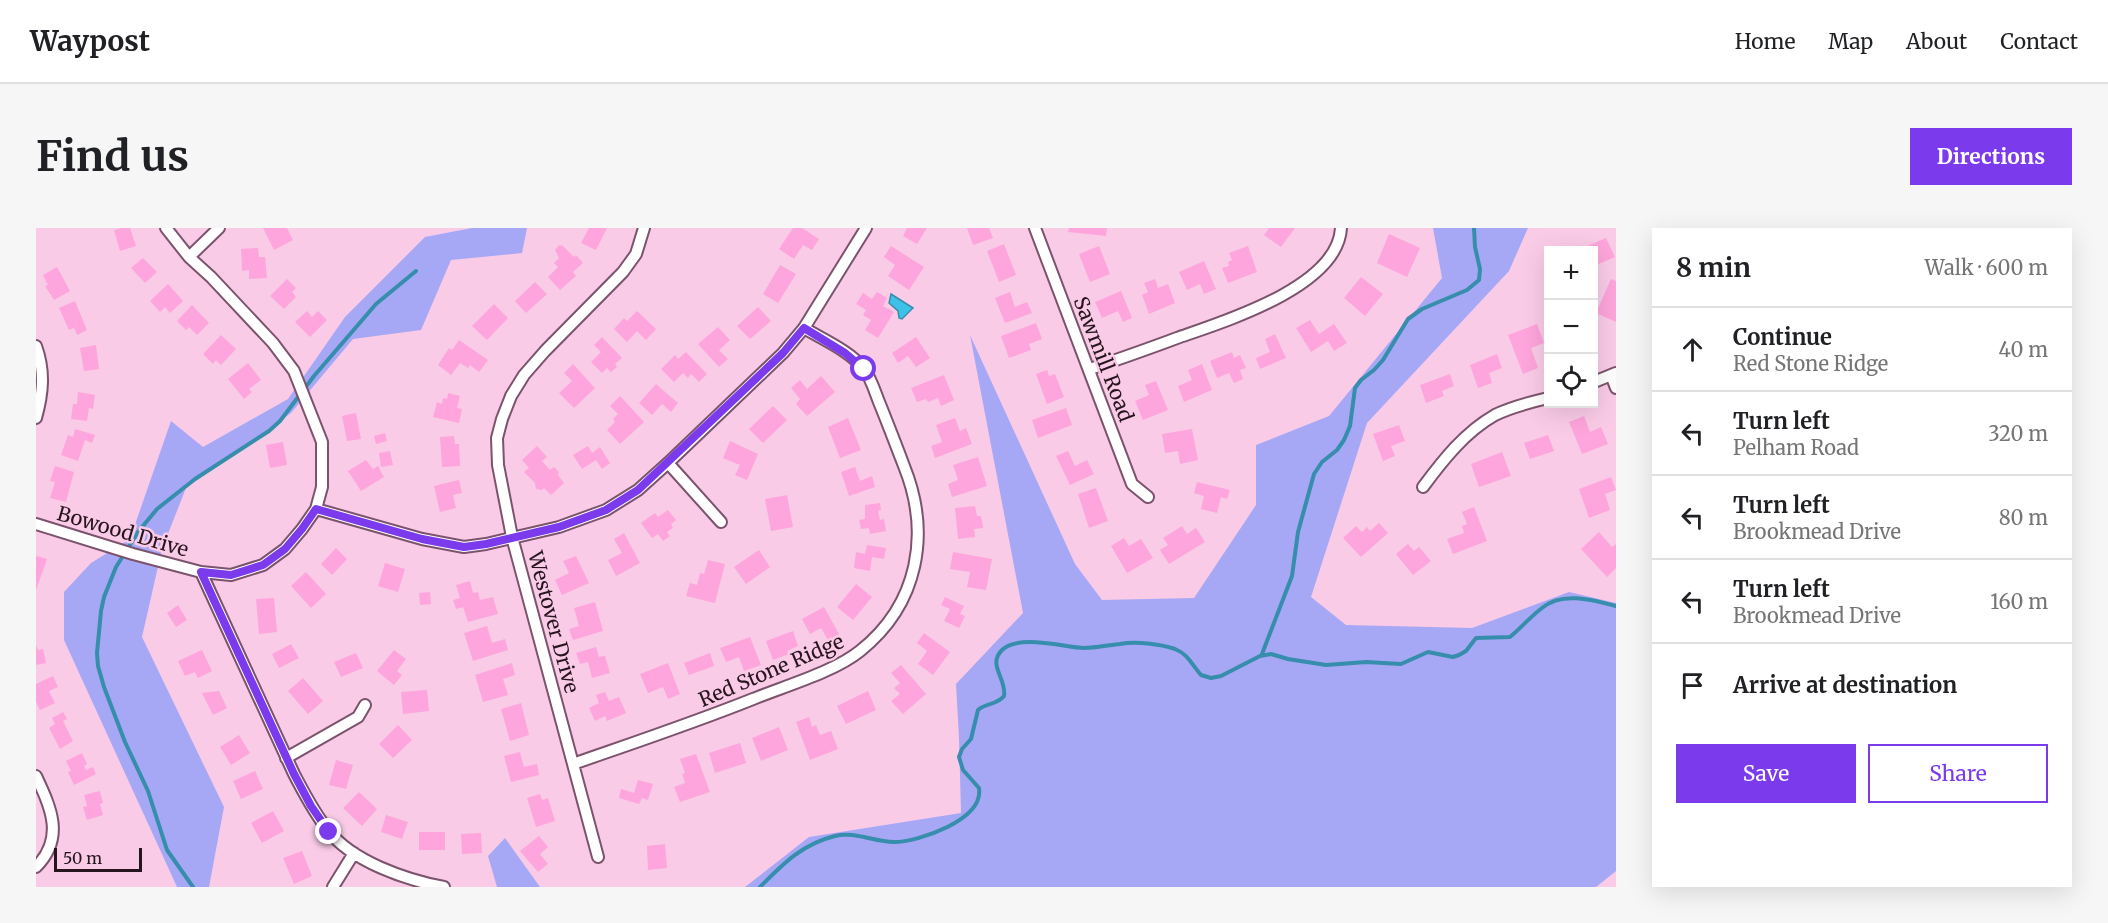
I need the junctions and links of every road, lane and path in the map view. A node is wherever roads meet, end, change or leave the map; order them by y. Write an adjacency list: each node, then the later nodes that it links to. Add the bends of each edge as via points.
1 (166, 228): 7 (street)
2 (219, 228): 7 (street)
3 (644, 228): 22 (street, Westover Drive, via 636,254 623,272 545,351 511,396 497,438 498,465)
4 (866, 228): 8 (street)
5 (1035, 228): 10 (street, Sawmill Road)
6 (1341, 228): 10 (street, via 1336,248 1323,265 1284,294 1243,315)
7 (189, 257): 19 (street, via 273,343 294,372 322,442 322,487)
8 (804, 328): 16 (street); 26 (street, Red Stone Ridge, via 864,369 909,478 918,535 915,569 902,601 884,628 860,651 832,667 702,719)
9 (36, 346): 15 (street, via 43,379)
10 (1090, 369): 18 (street, Sawmill Road, via 1132,484)
11 (1614, 374): 12 (street); 13 (street)
12 (1598, 380)
13 (1616, 388)
14 (1544, 399): 17 (street, via 1496,415 1471,433)
15 (36, 418)
16 (668, 463): 20 (street); 22 (street, via 638,490 606,510 559,527)
17 (1423, 487)
18 (1148, 497)
19 (316, 509): 22 (street, via 464,547); 23 (street, Bowood Drive, via 285,549 263,565 231,575)
20 (721, 522)
21 (36, 524): 23 (street, Bowood Drive)
22 (512, 537): 26 (street, Westover Drive)
23 (201, 572): 25 (street)
24 (365, 705): 25 (street, via 358,717)
25 (286, 758): 28 (street, via 329,832)
26 (573, 764): 29 (street, Westover Drive)
27 (36, 776): 30 (street, via 51,809 53,841)
28 (354, 853): 31 (street); 32 (street, via 392,872)
29 (598, 857)
30 (36, 867)
31 (333, 887)
32 (444, 887)

